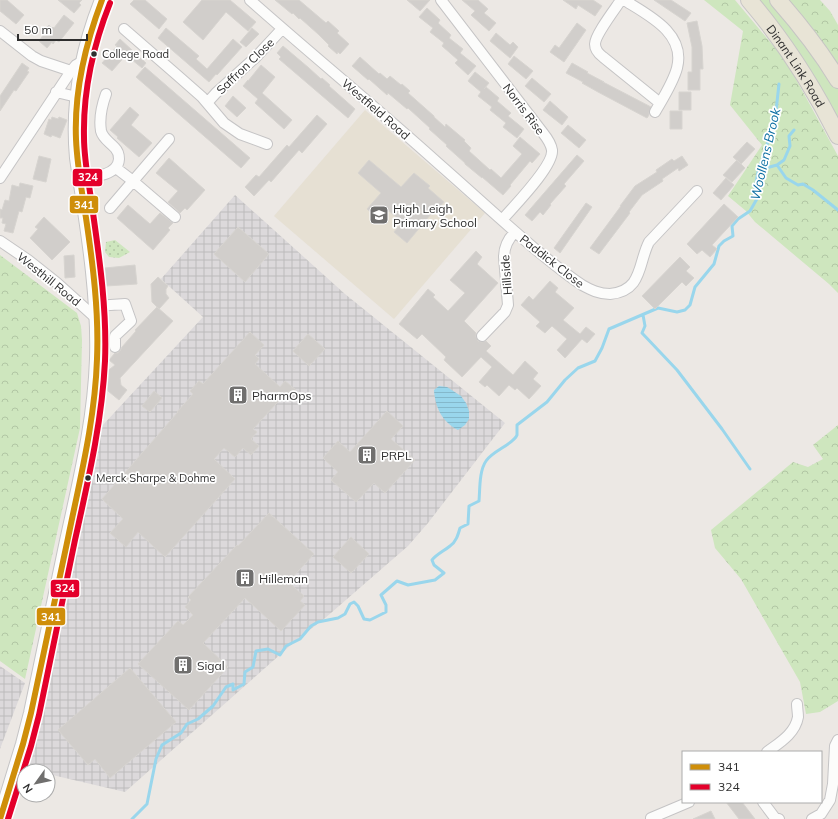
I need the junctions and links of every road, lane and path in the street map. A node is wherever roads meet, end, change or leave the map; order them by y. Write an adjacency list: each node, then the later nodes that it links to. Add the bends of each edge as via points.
1 (102, 0): 11 (main road)
2 (250, 0): 8 (street, Westfield Road)
3 (440, 0): 30 (street, Norris Rise, via 550,142 552,149 546,168)
4 (621, 0): 18 (street, via 597,36 595,46 603,57)
5 (624, 0): 18 (street, via 658,22 670,34 676,46 677,67)
6 (749, 0): 20 (main road, Dinant Link Road, via 794,60)
7 (778, 0): 13 (main road, Dinant Link Road)
8 (282, 28): 17 (street, Saffron Close, via 256,57); 30 (street, Westfield Road)
9 (124, 29): 17 (street, Saffron Close)
10 (0, 30): 12 (street, via 32,56)
11 (83, 61): 12 (street); 16 (main road)
12 (71, 70): 14 (street)
13 (838, 80)
14 (56, 92): 16 (street); 24 (street)
15 (106, 94): 23 (street, via 100,123 101,132 117,150 119,156)
16 (77, 97): 25 (main road, via 75,140)
17 (207, 103): 22 (street, Saffron Close, via 233,130)
18 (660, 103): 19 (street)
19 (655, 112)
20 (838, 136)
21 (169, 139): 26 (street)
22 (267, 144)
23 (116, 168): 25 (street, via 104,174); 26 (street)
24 (0, 178)
25 (80, 178): 33 (main road, via 94,276)
26 (133, 181): 28 (street); 29 (street)
27 (697, 191): 31 (street, Paddick Close, via 649,242 633,283 611,294 601,294 580,284)
28 (110, 208)
29 (175, 217)
30 (502, 220): 31 (street, Paddick Close)
31 (515, 232): 34 (street, Hillside, via 504,251 508,305 505,312)
32 (0, 241): 33 (street, Westhill Road)
33 (96, 312): 35 (street, via 125,304 131,321 116,336); 41 (main road, via 97,360 93,404 81,475 31,713)
34 (482, 336)
35 (115, 347)
36 (797, 704): 38 (street, via 798,716 789,736)
37 (838, 740): 44 (street, via 835,746 830,800 821,814)
38 (768, 751)
39 (687, 803): 42 (street)
40 (764, 803): 43 (street, via 775,818)
41 (0, 819)
42 (651, 819)
43 (779, 819)
44 (812, 819)

